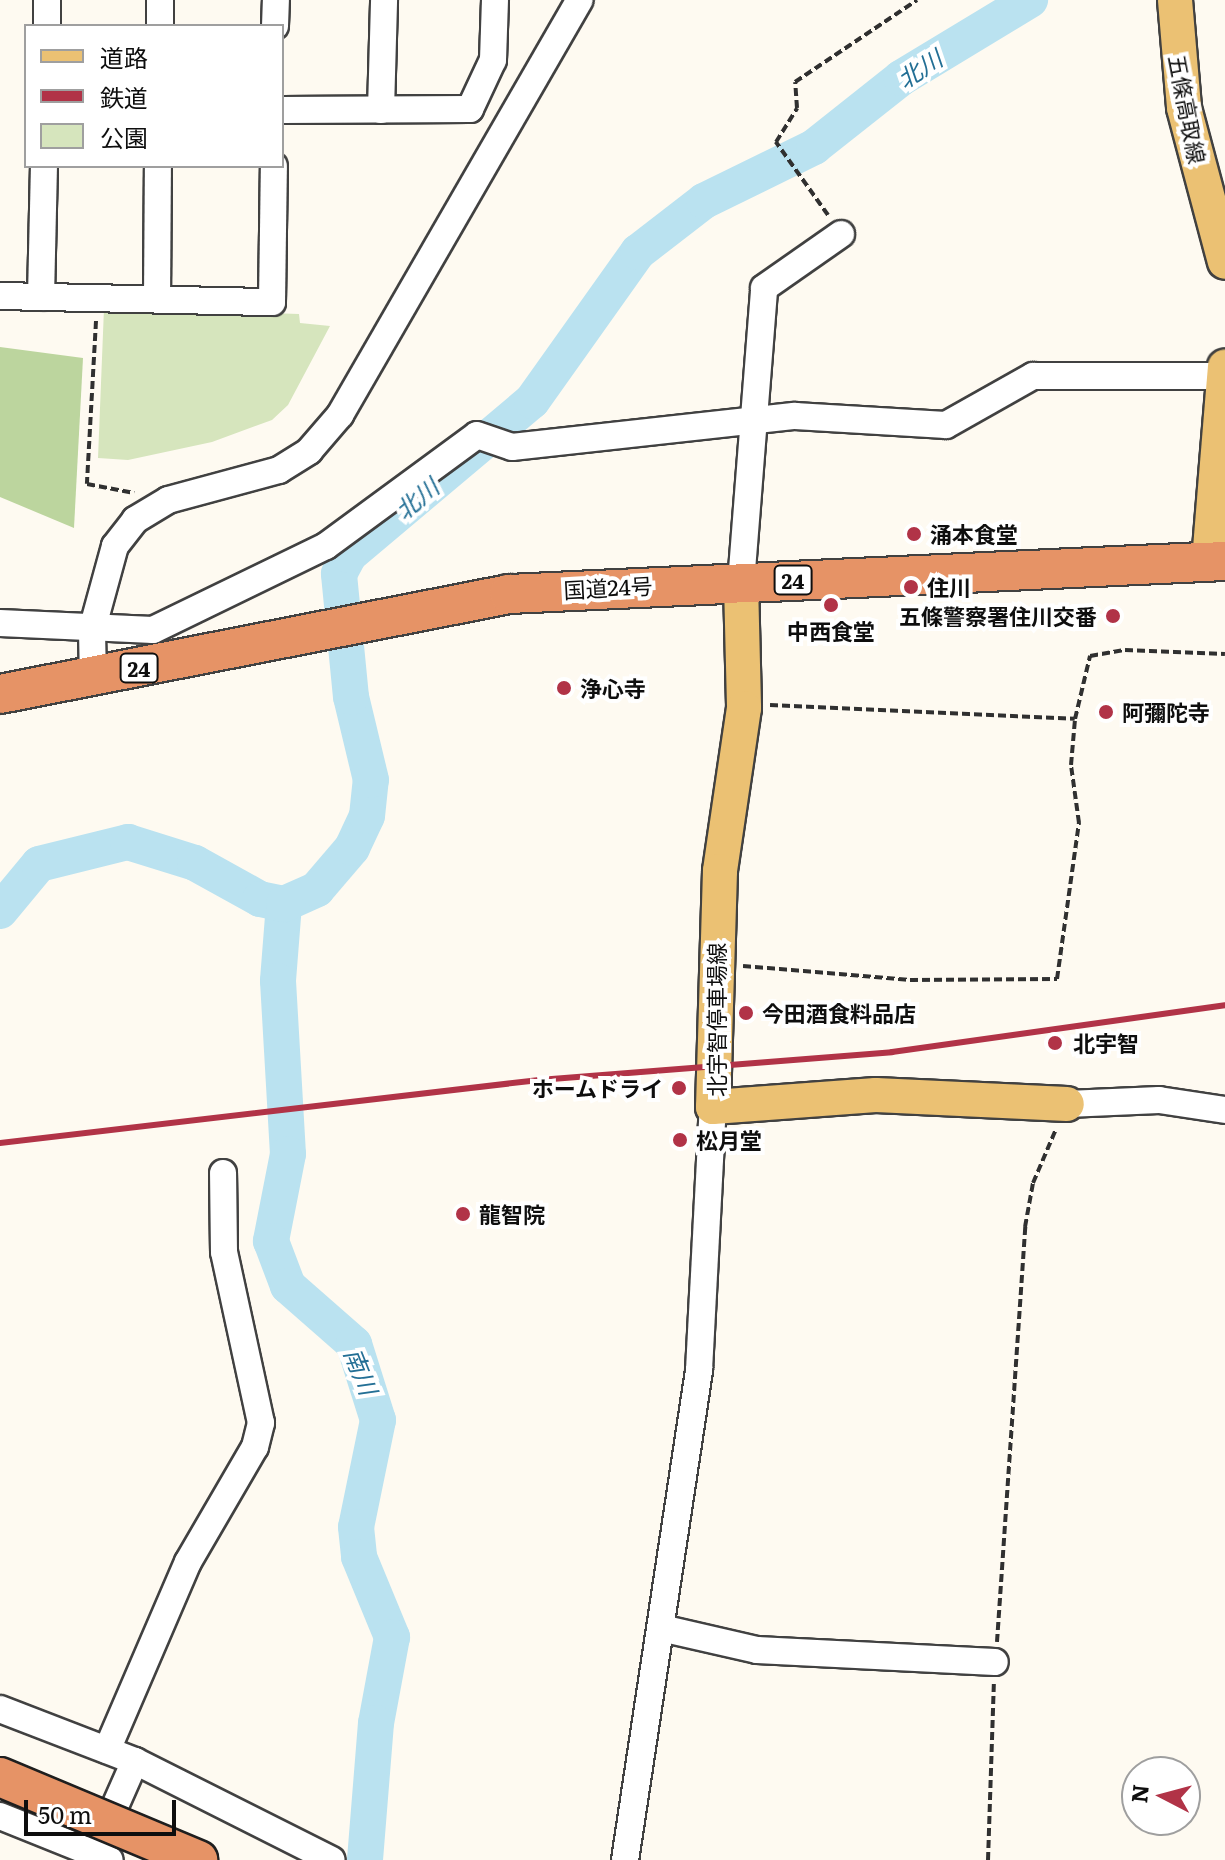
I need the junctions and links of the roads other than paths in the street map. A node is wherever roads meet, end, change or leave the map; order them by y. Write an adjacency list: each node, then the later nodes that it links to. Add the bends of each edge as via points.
1 (47, 0): 8 (street)
2 (160, 0): 9 (street)
3 (276, 0): 10 (street)
4 (384, 0): 12 (street)
5 (495, 0): 12 (street, via 493,60 470,109)
6 (580, 0): 26 (street, via 340,415 309,451 279,470 168,500 135,520 115,546)
7 (1175, 0): 17 (main road, 五條高取線, via 1184,108)
8 (47, 24)
9 (160, 24)
10 (275, 24)
11 (284, 110): 12 (street)
12 (381, 110)
13 (44, 168): 19 (street)
14 (158, 168): 20 (street)
15 (274, 168): 20 (street, via 272,302)
16 (841, 234): 22 (street, via 764,288)
17 (1225, 262)
18 (0, 296): 19 (street)
19 (41, 297): 20 (street)
20 (157, 299)
21 (1225, 373): 22 (street, via 1033,376 946,425 795,416); 23 (main road)
22 (753, 425): 24 (street); 26 (street, via 512,447 477,435 326,546 153,630)
23 (1217, 561): 24 (highway, 国道24号 / 24)
24 (741, 583): 27 (highway, 国道24号 / 24, via 509,594); 30 (main road, 北宇智停車場線, via 744,708 714,964)
25 (0, 623): 26 (street)
26 (92, 630): 27 (street)
27 (93, 679): 28 (highway, 国道24号 / 24)
28 (0, 694)
29 (1067, 1104): 30 (main road, 北宇智停車場線, via 876,1095); 31 (street, via 1159,1100)
30 (713, 1107): 33 (street, via 699,1370)
31 (1225, 1110)
32 (223, 1173): 36 (street, via 224,1252 261,1423 255,1447 188,1562)
33 (661, 1628): 34 (street, via 757,1650); 43 (street)
34 (995, 1662)
35 (0, 1709): 36 (street)
36 (107, 1750): 37 (street)
37 (135, 1761): 40 (street); 41 (street, via 107,1813)
38 (0, 1777): 42 (highway, bridge)
39 (0, 1816): 41 (street)
40 (324, 1856)
41 (101, 1858)
42 (198, 1860)
43 (625, 1860)

